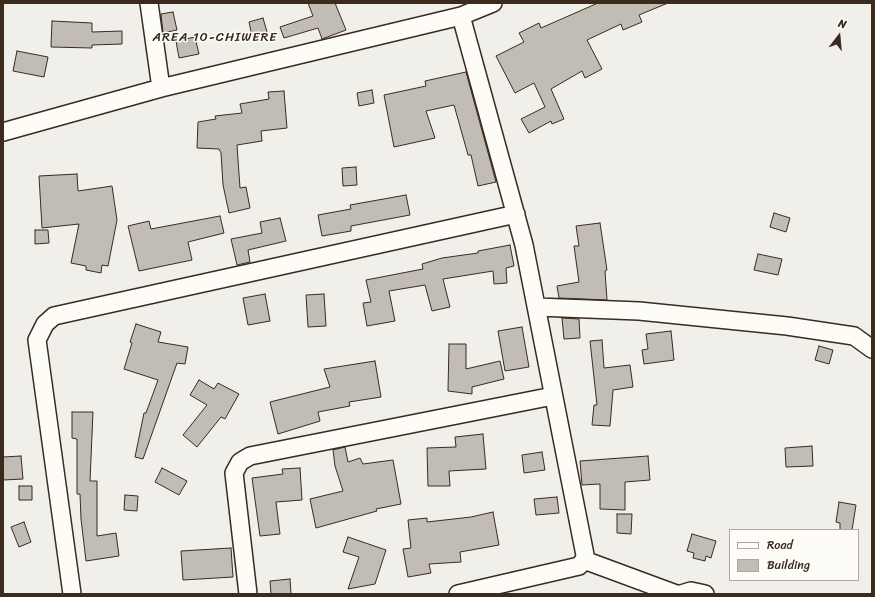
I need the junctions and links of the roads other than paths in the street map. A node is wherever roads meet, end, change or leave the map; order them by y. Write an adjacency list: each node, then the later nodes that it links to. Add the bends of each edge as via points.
1 (148, 3): 4 (street)
2 (493, 3): 3 (street)
3 (461, 16): 4 (street); 6 (street)
4 (161, 88): 5 (street)
5 (3, 132)
6 (516, 214): 7 (street); 11 (street, via 54,316 41,330 37,340)
7 (537, 307): 8 (street, via 639,310 787,326 854,336); 9 (street)
8 (872, 349)
9 (554, 396): 10 (street); 12 (street, via 250,456 240,462 234,473)
10 (584, 560): 13 (street, via 579,566); 14 (street)
11 (72, 594)
12 (248, 594)
13 (458, 594)
14 (676, 594)
15 (681, 594): 16 (street, via 691,591)
16 (705, 594)

